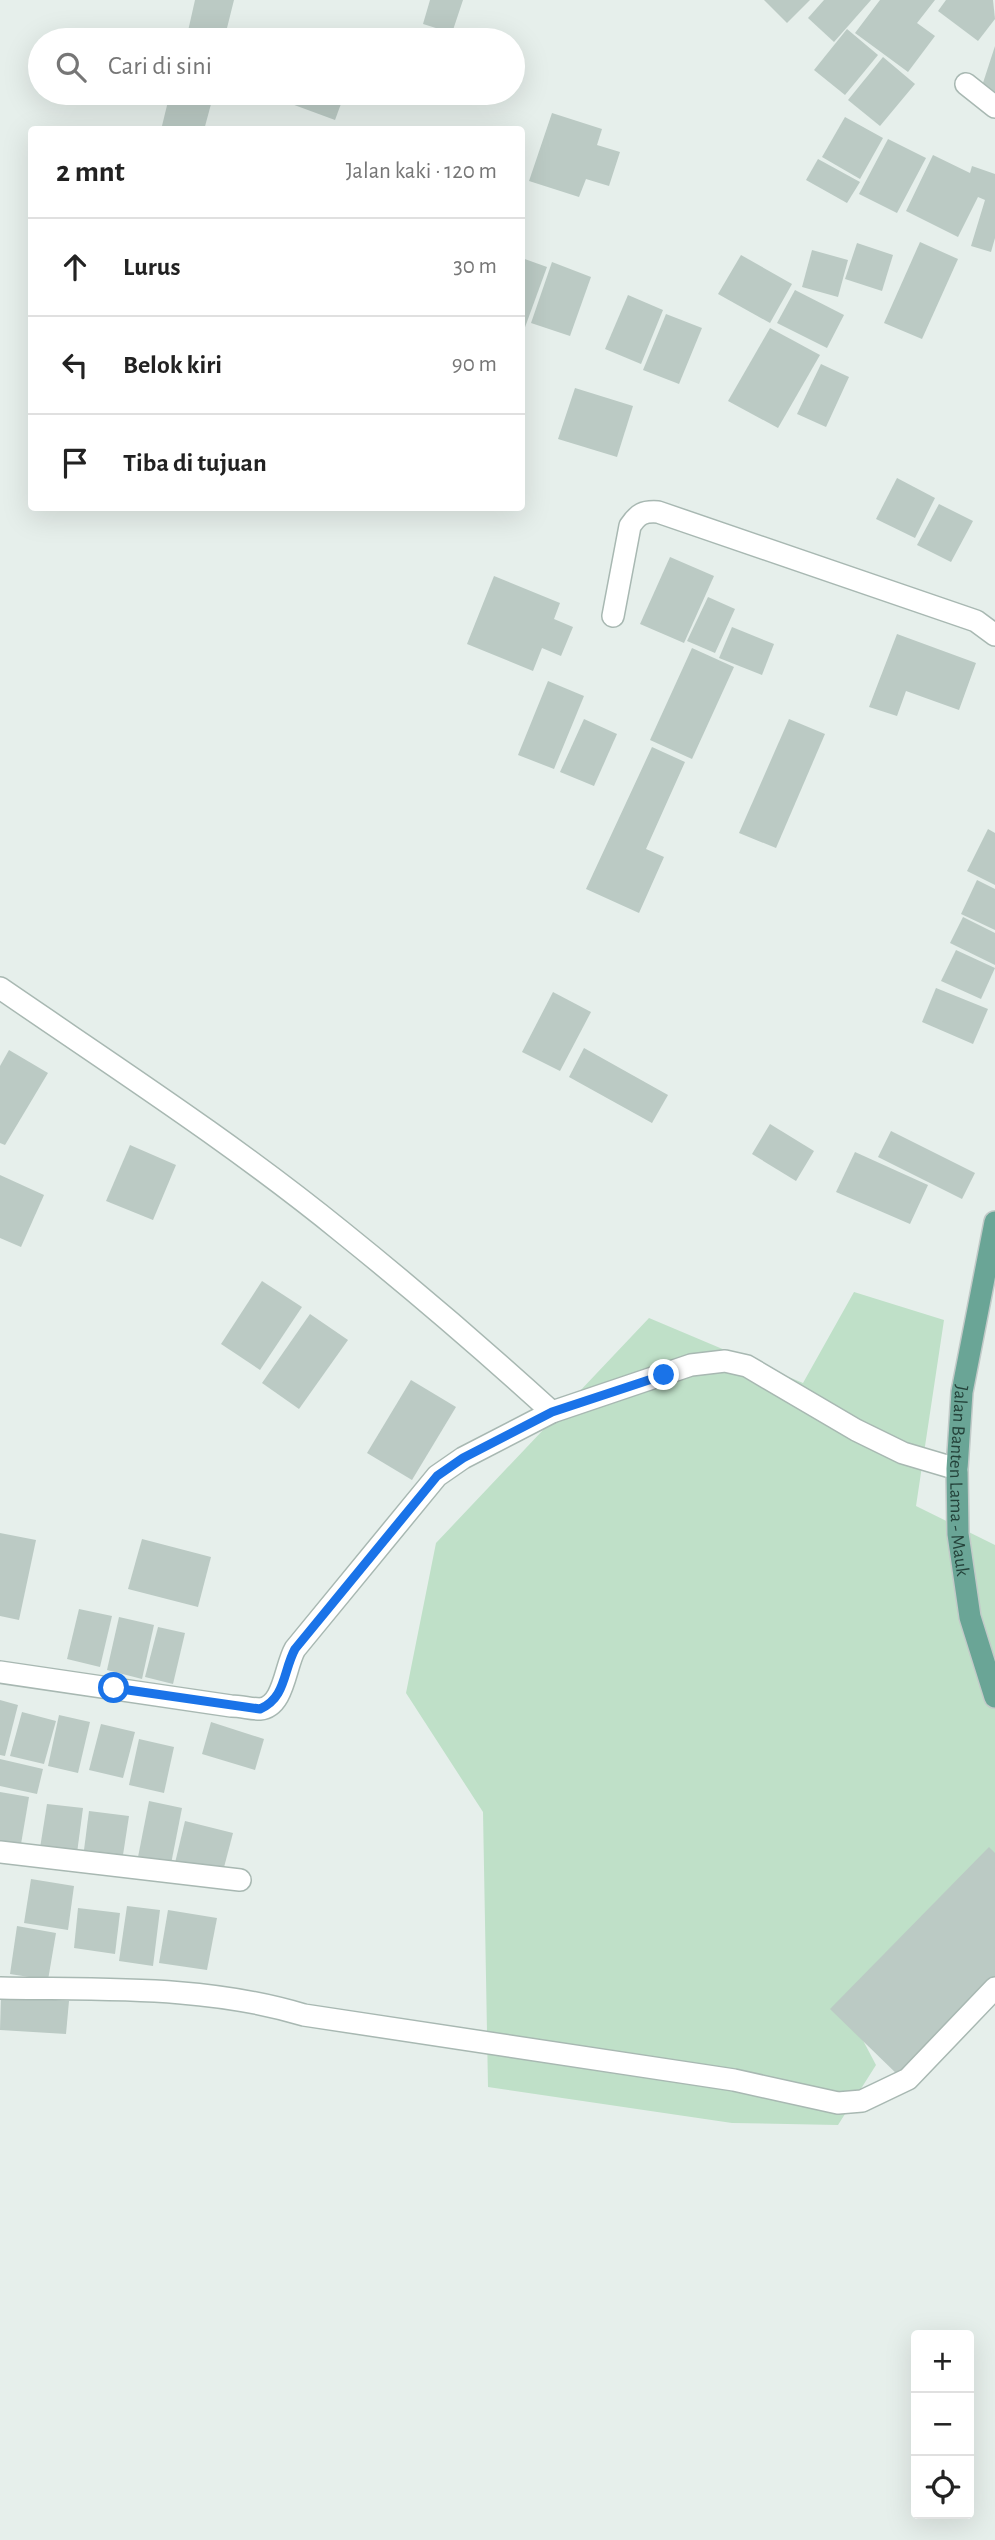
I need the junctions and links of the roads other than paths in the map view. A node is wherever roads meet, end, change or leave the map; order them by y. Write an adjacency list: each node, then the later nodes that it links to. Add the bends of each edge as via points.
1 (966, 84): 2 (street)
2 (995, 107)
3 (613, 616): 4 (street, via 630,526 638,514 648,511 976,621)
4 (995, 635)
5 (0, 988): 7 (street, via 341,1230)
6 (995, 1222): 8 (main road, Jalan Banten Lama - Mauk, via 962,1392)
7 (552, 1412): 8 (street, via 691,1365 734,1362 891,1447); 9 (street, via 437,1476 295,1649 271,1704 260,1709 231,1706)
8 (957, 1469): 10 (main road, Jalan Banten Lama - Mauk, via 958,1534 970,1616)
9 (0, 1672)
10 (995, 1697)
11 (0, 1852): 12 (street)
12 (240, 1880)
13 (0, 1988): 14 (street, via 189,1991 258,2001 304,2015 734,2080 838,2103 862,2101 908,2079)
14 (995, 1988)

